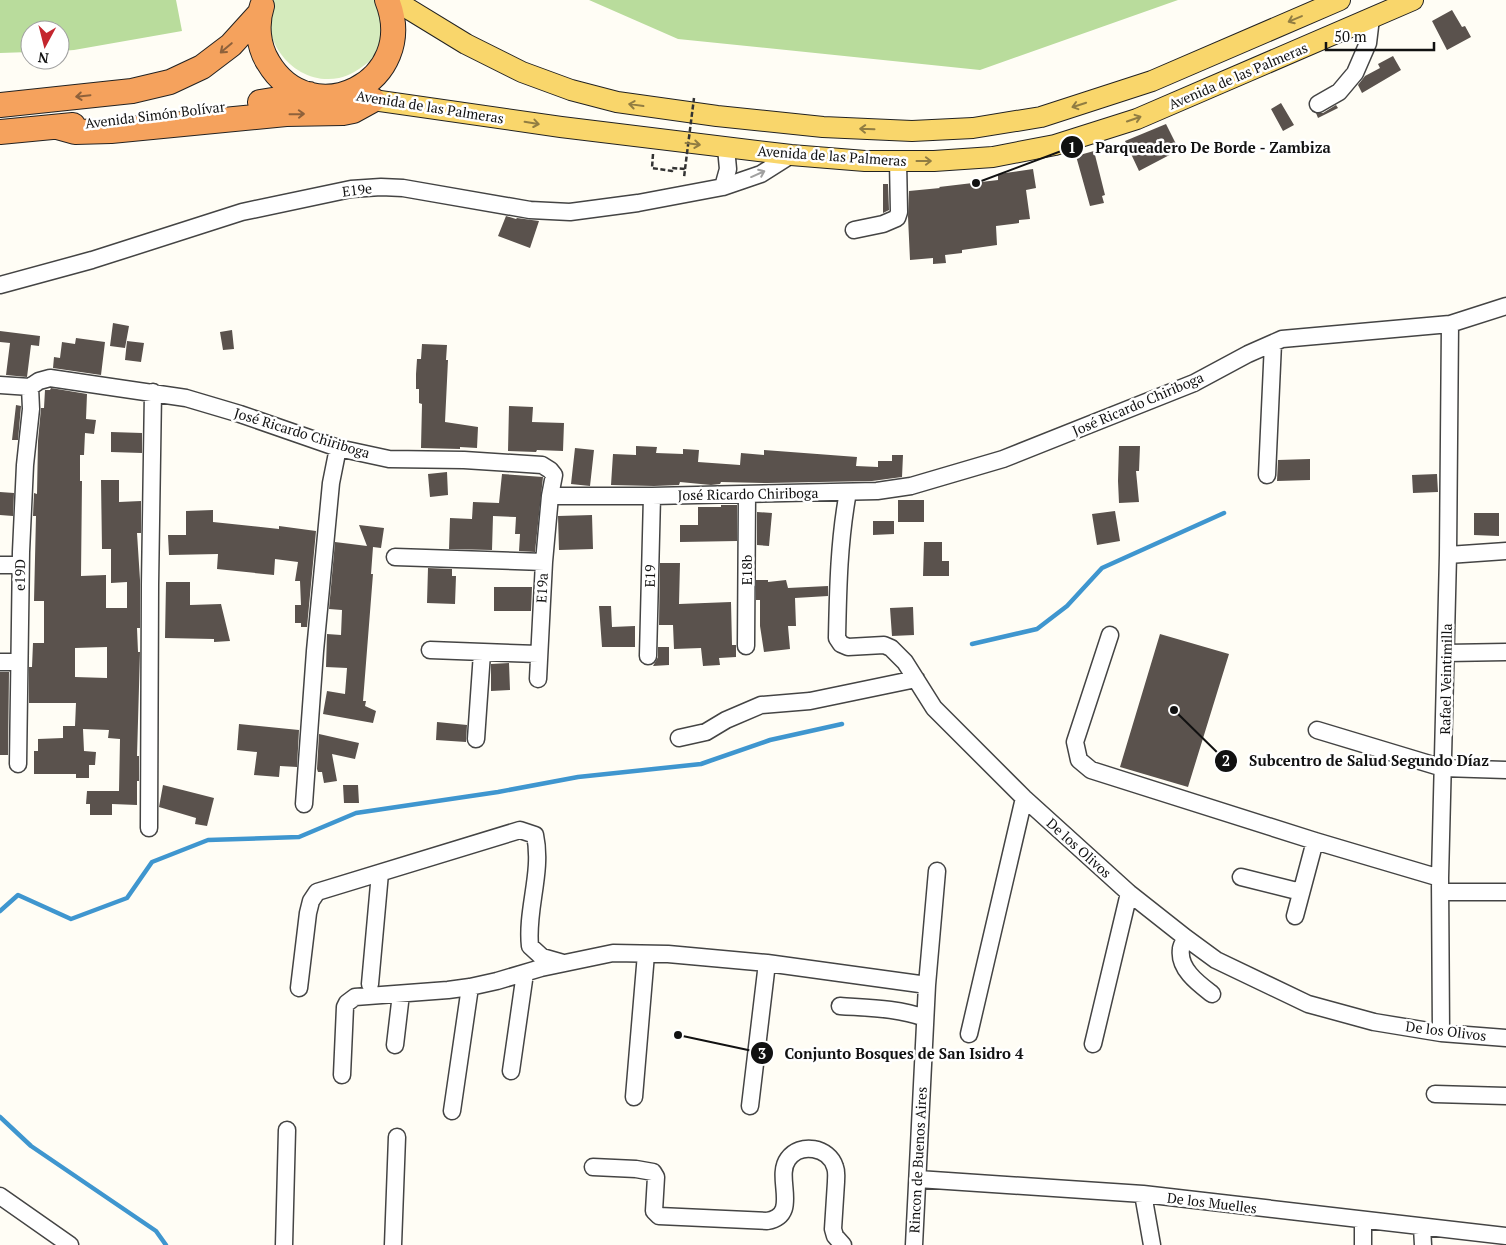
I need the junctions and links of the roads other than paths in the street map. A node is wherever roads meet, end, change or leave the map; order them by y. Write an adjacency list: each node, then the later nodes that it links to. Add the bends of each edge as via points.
1 (387, 0): 8 (highway, via 393,13 394,34 390,54 379,72 364,85)
2 (394, 0): 3 (main road, Avenida de las Palmeras, one-way to 2, via 1152,81 1041,118 973,128 912,131 823,127 617,102 522,72 466,44)
3 (1340, 0)
4 (1413, 0): 6 (main road, Avenida de las Palmeras)
5 (262, 6): 7 (highway, via 258,34 263,54 274,72 290,86); 11 (highway, Avenida Simón Bolívar, one-way to 11, via 231,45 202,67 170,82 132,91)
6 (1371, 18): 10 (street, via 1368,43 1355,73 1339,92); 16 (main road, Avenida de las Palmeras, one-way to 6, via 993,157 1055,145 1137,119)
7 (309, 94): 8 (highway); 12 (highway, Avenida Simón Bolívar)
8 (345, 94): 9 (main road, Avenida de las Palmeras)
9 (373, 100): 12 (highway, one-way to 9, via 93,132 286,114 343,113); 14 (main road, Avenida de las Palmeras, one-way to 14)
10 (1318, 104)
11 (0, 105)
12 (57, 127): 13 (highway, Avenida Simón Bolívar)
13 (0, 132)
14 (726, 148): 15 (main road, Avenida de las Palmeras); 17 (street, via 728,169)
15 (791, 155): 16 (main road, Avenida de las Palmeras); 17 (street, E19e, one-way to 15, via 761,174)
16 (898, 161): 18 (street, via 897,218)
17 (722, 187): 19 (street, E19e, via 638,204 570,212 530,210 403,188 351,189 242,212 92,260)
18 (854, 230)
19 (0, 285)
20 (1506, 306): 21 (street, José Ricardo Chiriboga)
21 (1450, 324): 22 (street, José Ricardo Chiriboga, via 1282,339); 33 (street, Rafael Veintimilla)
22 (1274, 343): 27 (street); 28 (street, José Ricardo Chiriboga, via 1194,383 1002,459 911,486)
23 (0, 385): 24 (street, José Ricardo Chiriboga)
24 (30, 387): 25 (street, José Ricardo Chiriboga, via 50,378); 37 (street, e19D)
25 (153, 392): 26 (street, José Ricardo Chiriboga, via 213,406); 58 (street)
26 (338, 448): 30 (street, José Ricardo Chiriboga, via 389,459 542,465 554,475); 57 (street, via 331,483)
27 (1267, 476)
28 (848, 492): 29 (street, José Ricardo Chiriboga); 49 (street, De los Olivos, via 838,570 837,638 848,646 884,645 891,648)
29 (747, 494): 31 (street, José Ricardo Chiriboga); 39 (street, E18b)
30 (550, 496): 31 (street, José Ricardo Chiriboga); 35 (street, E19a)
31 (652, 496): 45 (street, E19)
32 (1506, 551): 33 (street)
33 (1448, 555): 43 (street, Rafael Veintimilla)
34 (395, 557): 35 (street)
35 (544, 562): 44 (street, E19a)
36 (0, 565): 37 (street)
37 (20, 565): 47 (street, e19D)
38 (1110, 635): 59 (street, via 1075,742 1078,760 1091,770)
39 (746, 646)
40 (430, 650): 41 (street)
41 (482, 652): 44 (street); 52 (street)
42 (1506, 652): 43 (street)
43 (1446, 653): 54 (street, Rafael Veintimilla)
44 (538, 654): 48 (street, E19a)
45 (648, 656)
46 (0, 662): 47 (street)
47 (19, 662): 53 (street, e19D)
48 (538, 679)
49 (916, 679): 51 (street, via 810,701 761,705 706,732); 56 (street, De los Olivos, via 934,708)
50 (1317, 730): 54 (street)
51 (679, 738)
52 (476, 739)
53 (18, 764)
54 (1443, 768): 55 (street); 63 (street, Rafael Veintimilla)
55 (1506, 770)
56 (1024, 798): 66 (street, De los Olivos); 82 (street)
57 (304, 804)
58 (150, 828)
59 (1315, 840): 63 (street); 64 (street)
60 (937, 871): 74 (street, Rincon de Buenos Aires)
61 (380, 873): 70 (street, via 520,830 535,835 538,850 530,946 542,957); 73 (street); 76 (street, via 318,892 311,901)
62 (1242, 877): 64 (street)
63 (1441, 885): 65 (street); 81 (street, Rafael Veintimilla)
64 (1301, 892): 67 (street)
65 (1506, 892)
66 (1129, 893): 68 (street, De los Olivos); 84 (street)
67 (1295, 916)
68 (1186, 938): 78 (street, via 1181,950 1184,965 1195,980); 81 (street, De los Olivos, via 1216,960 1308,1004 1374,1022)
69 (646, 954): 70 (street, via 613,954); 71 (street); 90 (street)
70 (565, 963): 72 (street)
71 (767, 963): 74 (street); 91 (street)
72 (525, 973): 75 (street); 86 (street)
73 (370, 984)
74 (927, 985): 80 (street, Rincon de Buenos Aires)
75 (470, 986): 77 (street); 92 (street)
76 (299, 988)
77 (401, 994): 85 (street); 87 (street, via 360,996 348,1003)
78 (1212, 994)
79 (840, 1006): 80 (street, via 890,1009)
80 (925, 1018): 96 (street, Rincon de Buenos Aires)
81 (1441, 1033): 83 (street, De los Olivos)
82 (969, 1034)
83 (1506, 1038)
84 (1093, 1044)
85 (395, 1045)
86 (511, 1071)
87 (342, 1075)
88 (1435, 1094): 89 (street)
89 (1506, 1096)
90 (634, 1097)
91 (750, 1106)
92 (452, 1111)
93 (287, 1130): 103 (street)
94 (398, 1137): 104 (street)
95 (592, 1167): 105 (street, via 653,1172 656,1177 654,1211 658,1216 767,1221 779,1217 784,1211 784,1170 789,1157 798,1150 813,1148 829,1157 836,1167 833,1229)
96 (918, 1179): 97 (street, De los Muelles); 106 (street, Rincon de Buenos Aires)
97 (1143, 1194): 99 (street, De los Muelles); 107 (street)
98 (0, 1196): 102 (street)
99 (1363, 1221): 100 (street, De los Muelles); 108 (street)
100 (1422, 1228): 101 (street, De los Muelles); 109 (street)
101 (1506, 1236)
102 (70, 1245)
103 (284, 1245)
104 (393, 1245)
105 (844, 1245)
106 (914, 1245)
107 (1152, 1245)
108 (1363, 1245)
109 (1423, 1245)

